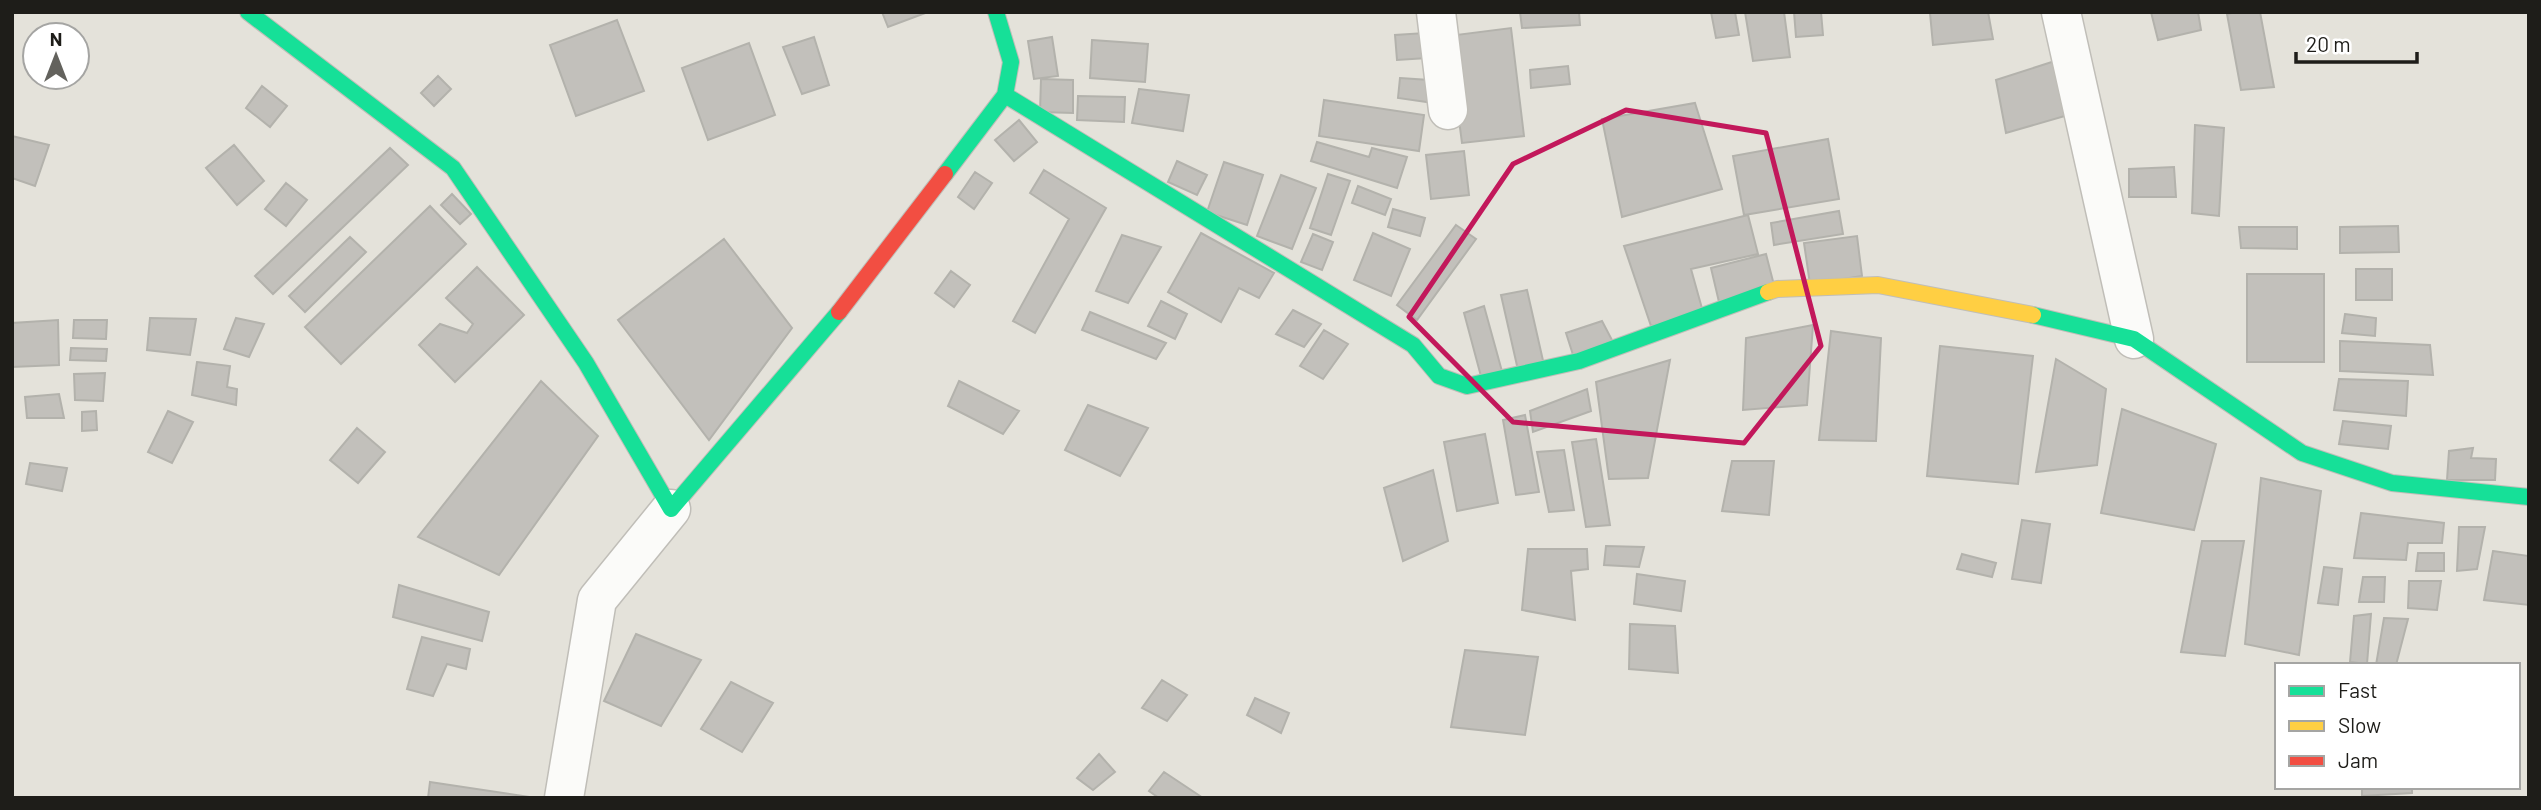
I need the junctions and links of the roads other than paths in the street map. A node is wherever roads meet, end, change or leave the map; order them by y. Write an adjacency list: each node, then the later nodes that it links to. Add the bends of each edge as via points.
1 (247, 12): 9 (street, via 453,168 586,363)
2 (996, 12): 5 (street, via 1011,62)
3 (1436, 12): 6 (street)
4 (2061, 12): 7 (street)
5 (1005, 95): 7 (street, via 1413,345 1439,376 1467,386 1578,361 1777,289 1878,285); 9 (street, via 845,305)
6 (1448, 110)
7 (2134, 339): 8 (street, via 2302,453 2392,483)
8 (2529, 497)
9 (671, 509): 10 (street, via 597,600)
10 (564, 798)

